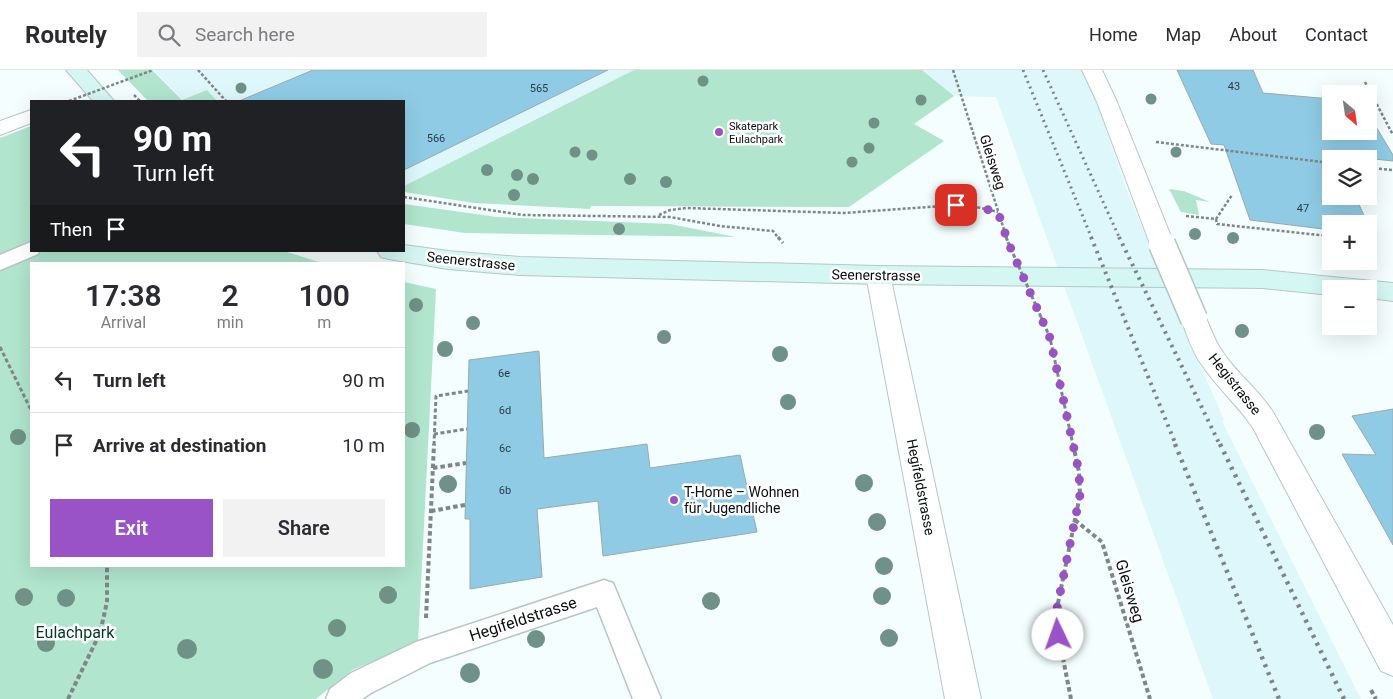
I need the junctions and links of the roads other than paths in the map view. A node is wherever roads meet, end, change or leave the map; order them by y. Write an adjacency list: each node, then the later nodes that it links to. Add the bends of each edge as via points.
1 (76, 70): 3 (main road)
2 (1092, 70): 13 (street, Hegistrasse, bridge, via 1210,356 1263,420)
3 (103, 100)
4 (30, 116): 5 (street)
5 (0, 129)
6 (30, 249): 8 (lane)
7 (396, 252): 9 (main road, Seenerstrasse, via 520,266)
8 (0, 263)
9 (878, 276): 10 (main road, Seenerstrasse, via 1263,279); 16 (street, Hegifeldstrasse)
10 (1322, 285)
11 (1377, 290): 12 (main road)
12 (1393, 292)
13 (1393, 658)
14 (340, 699): 15 (lane, Hegifeldstrasse, via 361,683 425,651 604,592)
15 (647, 699)
16 (964, 699)

